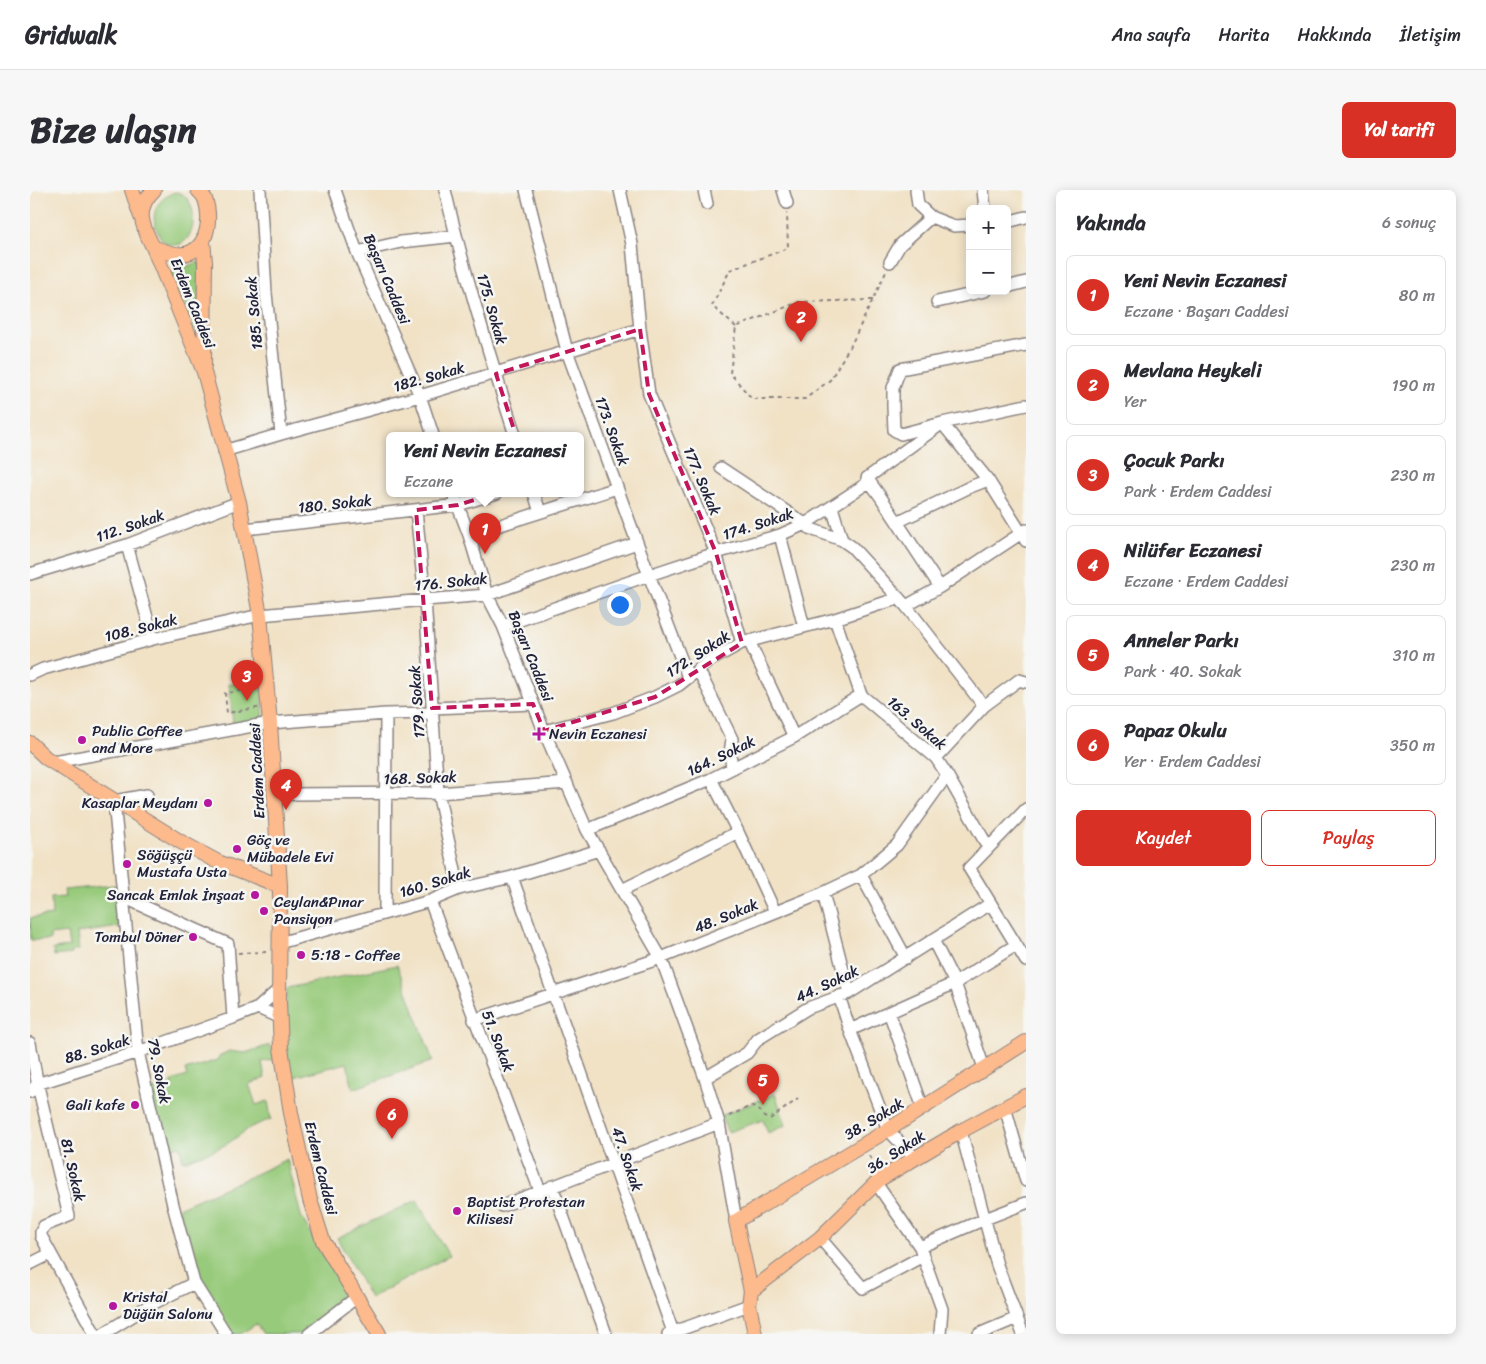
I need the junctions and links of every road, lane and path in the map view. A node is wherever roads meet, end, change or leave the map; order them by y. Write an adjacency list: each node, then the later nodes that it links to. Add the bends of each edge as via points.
1 (132, 190): 16 (main road, Erdem Caddesi)
2 (154, 190): 16 (main road, via 144,205)
3 (260, 190): 42 (street, 185. Sokak, via 266,294)
4 (335, 190): 24 (street, Başarı Caddesi)
5 (445, 190): 21 (street, 175. Sokak)
6 (526, 190): 34 (street, 173. Sokak)
7 (620, 190): 32 (street, 177. Sokak, via 632,244)
8 (704, 190): 14 (street)
9 (783, 190): 13 (street)
10 (916, 190): 17 (street, via 918,206)
11 (983, 190): 15 (street)
12 (203, 193): 22 (main road, Erdem Caddesi, via 208,217)
13 (787, 203): 31 (path, via 788,248 730,270 712,306)
14 (707, 204)
15 (985, 205)
16 (142, 217): 23 (main road, Erdem Caddesi, via 143,229)
17 (931, 217): 20 (street, via 954,226); 25 (street, via 900,245)
18 (1026, 218): 19 (street)
19 (1011, 221)
20 (966, 225)
21 (456, 236): 24 (street, via 401,242); 36 (street, 175. Sokak)
22 (204, 241): 23 (main road, via 192,252 180,254); 35 (main road, Erdem Caddesi)
23 (152, 246): 35 (main road, Erdem Caddesi)
24 (358, 252): 37 (street, Başarı Caddesi)
25 (890, 262): 29 (path)
26 (1026, 282): 27 (street)
27 (1011, 285)
28 (968, 295): 30 (street)
29 (873, 300): 31 (path, via 799,302); 31 (path, via 830,380 805,398 752,399 730,373)
30 (937, 302)
31 (736, 327)
32 (640, 329): 34 (street, 182. Sokak); 65 (street, 177. Sokak, via 649,394)
33 (1026, 345): 39 (street, via 900,369 893,388 894,430 901,434)
34 (567, 351): 36 (street, 182. Sokak); 47 (street, 173. Sokak)
35 (204, 372): 43 (main road, Erdem Caddesi)
36 (496, 374): 37 (street, 182. Sokak); 41 (street, 175. Sokak)
37 (420, 396): 40 (street, Başarı Caddesi); 42 (street, 182. Sokak)
38 (1026, 405): 39 (street)
39 (942, 423): 45 (street); 46 (street, via 867,478)
40 (432, 432)
41 (515, 432)
42 (281, 434): 43 (street, 182. Sokak)
43 (224, 451): 51 (main road, Erdem Caddesi)
44 (721, 468): 57 (street)
45 (988, 480): 56 (street); 61 (street)
46 (869, 482): 53 (street); 56 (street)
47 (617, 488): 55 (street); 63 (street, 173. Sokak)
48 (455, 497): 52 (street, Başarı Caddesi)
49 (484, 497): 52 (street, 180. Sokak)
50 (535, 497): 55 (street)
51 (239, 502): 58 (main road, Erdem Caddesi); 64 (street, 112. Sokak)
52 (458, 505): 54 (street, 180. Sokak); 59 (street, Başarı Caddesi)
53 (832, 507): 57 (street); 62 (street)
54 (416, 510): 58 (street, 180. Sokak); 70 (street, 179. Sokak)
55 (540, 512): 59 (street)
56 (897, 522): 68 (street)
57 (805, 524): 60 (street, 174. Sokak); 62 (street, 174. Sokak)
58 (245, 529): 72 (main road, Erdem Caddesi)
59 (469, 535): 69 (street, Başarı Caddesi)
60 (780, 535): 65 (street, 174. Sokak); 75 (street)
61 (1024, 535): 68 (street, 172. Sokak)
62 (842, 540): 71 (street, 174. Sokak)
63 (637, 543): 67 (street, 173. Sokak); 69 (street, 176. Sokak)
64 (127, 545): 66 (street, 112. Sokak); 76 (street)
65 (716, 554): 67 (street, 174. Sokak); 77 (street, 177. Sokak)
66 (30, 574)
67 (649, 575): 74 (street, 174. Sokak); 80 (street, 173. Sokak)
68 (940, 587): 71 (street, 172. Sokak)
69 (487, 595): 70 (street, 176. Sokak); 74 (street, Başarı Caddesi)
70 (424, 600): 72 (street, 176. Sokak); 86 (street, 179. Sokak)
71 (903, 602): 73 (street, 172. Sokak); 85 (street, 174. Sokak)
72 (260, 615): 76 (street, 108. Sokak); 88 (main road, Erdem Caddesi)
73 (834, 620): 75 (street, 172. Sokak); 83 (street)
74 (503, 626): 84 (street, Başarı Caddesi)
75 (804, 627): 77 (street, 172. Sokak)
76 (153, 639): 79 (street, 108. Sokak)
77 (746, 642): 78 (street, 172. Sokak); 90 (street, 177. Sokak)
78 (698, 670): 80 (street, 172. Sokak); 94 (street, via 732,739)
79 (30, 675)
80 (688, 677): 89 (street, 172. Sokak, via 655,697 622,710)
81 (1026, 682): 85 (street, via 1019,680)
82 (262, 688): 82 (path, via 225,693 227,713 264,708)
83 (861, 695): 90 (street, 164. Sokak); 92 (street, 163. Sokak)
84 (533, 704): 86 (street); 89 (street, Başarı Caddesi)
85 (984, 706): 92 (street)
86 (433, 711): 87 (street); 99 (street, 179. Sokak)
87 (386, 714): 88 (street); 100 (street)
88 (270, 723): 93 (street); 102 (main road, Erdem Caddesi)
89 (544, 732): 97 (street, Başarı Caddesi)
90 (794, 737): 94 (street, 164. Sokak)
91 (30, 750): 93 (main road)
92 (936, 758): 95 (street, 163. Sokak)
93 (50, 760): 101 (main road)
94 (732, 768): 96 (street, 164. Sokak)
95 (947, 775): 106 (street, 163. Sokak); 108 (street, 48. Sokak, via 897,844)
96 (711, 779): 104 (street, 164. Sokak); 105 (street)
97 (567, 784): 99 (street, 168. Sokak); 104 (street, Başarı Caddesi)
98 (146, 792): 101 (street)
99 (438, 793): 100 (street, 168. Sokak); 111 (street, 179. Sokak)
100 (386, 794): 102 (street, 168. Sokak, via 290,794); 117 (street)
101 (110, 799): 110 (main road, via 218,862); 114 (street, 79. Sokak)
102 (275, 800): 110 (main road, Erdem Caddesi)
103 (1026, 809): 106 (street)
104 (588, 830): 107 (street, Başarı Caddesi)
105 (738, 832): 112 (street); 118 (street)
106 (988, 848): 116 (street, via 969,868)
107 (599, 850): 109 (street, 160. Sokak); 112 (street, Başarı Caddesi)
108 (862, 875): 113 (street, 48. Sokak); 124 (street)
109 (512, 877): 111 (street, 160. Sokak); 128 (street, 47. Sokak)
110 (280, 886): 122 (main road, Erdem Caddesi)
111 (458, 889): 115 (street, 160. Sokak)
112 (622, 890): 123 (street, Başarı Caddesi)
113 (823, 894): 118 (street, 48. Sokak); 129 (street)
114 (124, 897): 121 (street); 138 (street, 79. Sokak)
115 (430, 901): 117 (street, 160. Sokak); 134 (street, 51. Sokak)
116 (990, 904): 119 (street, 44. Sokak); 120 (street)
117 (385, 912): 122 (street, 160. Sokak)
118 (775, 912): 123 (street, 48. Sokak)
119 (933, 940): 124 (street, 44. Sokak); 126 (street)
120 (1016, 945): 125 (street); 126 (street)
121 (228, 948): 122 (path); 132 (street)
122 (279, 948): 127 (main road, Erdem Caddesi)
123 (661, 958): 128 (street, 48. Sokak); 140 (street, Başarı Caddesi)
124 (906, 958): 129 (street, 44. Sokak)
125 (1026, 961)
126 (955, 983): 131 (street); 139 (street)
127 (279, 989): 130 (street, 88. Sokak); 133 (main road, Erdem Caddesi)
128 (553, 993): 134 (street, 48. Sokak); 151 (street, 47. Sokak)
129 (844, 995): 135 (street); 140 (street, 44. Sokak, via 808,1008 758,1039 747,1053)
130 (258, 1008): 132 (street, 88. Sokak); 133 (street)
131 (889, 1012): 135 (street); 145 (street)
132 (233, 1018): 138 (street, 88. Sokak)
133 (280, 1018): 165 (main road, Erdem Caddesi, via 291,1113 310,1200 323,1241)
134 (474, 1020): 155 (street, 51. Sokak)
135 (850, 1030): 147 (street)
136 (1026, 1042): 139 (main road, 38. Sokak)
137 (30, 1043): 141 (street, 81. Sokak)
138 (138, 1052): 141 (street, 88. Sokak); 164 (street, 79. Sokak, via 172,1205)
139 (984, 1068): 145 (main road, 38. Sokak)
140 (705, 1078): 146 (street, Başarı Caddesi)
141 (34, 1088): 162 (street, 81. Sokak, via 69,1216 42,1228 41,1236)
142 (1026, 1096): 144 (main road, 36. Sokak)
143 (798, 1099): 146 (path, via 770,1119 751,1106)
144 (1005, 1107): 148 (main road, 36. Sokak); 153 (street)
145 (922, 1108): 147 (main road, 38. Sokak)
146 (719, 1123): 151 (street); 159 (street, Başarı Caddesi)
147 (888, 1130): 149 (main road, 38. Sokak); 150 (street)
148 (961, 1131): 150 (main road, 36. Sokak); 158 (street)
149 (861, 1146): 152 (path); 159 (main road, 38. Sokak)
150 (915, 1158): 152 (main road, 36. Sokak)
151 (612, 1163): 154 (street); 168 (street, 47. Sokak)
152 (880, 1179): 160 (main road, 36. Sokak); 161 (street)
153 (1026, 1181)
154 (552, 1186): 155 (street); 174 (street)
155 (540, 1191): 157 (street)
156 (1026, 1203): 158 (street)
157 (502, 1206)
158 (984, 1219): 161 (street); 167 (street)
159 (736, 1221): 166 (main road)
160 (820, 1238): 161 (street, via 864,1288); 166 (main road, 36. Sokak)
161 (921, 1251): 176 (street, via 942,1309)
162 (50, 1254): 163 (street); 169 (street, 81. Sokak)
163 (30, 1264)
164 (194, 1283): 170 (street); 171 (street, 79. Sokak)
165 (357, 1297): 172 (street); 173 (main road, Erdem Caddesi)
166 (750, 1298): 168 (street); 175 (main road)
167 (1017, 1318): 177 (street); 178 (street)
168 (672, 1333)
169 (94, 1334)
170 (103, 1334)
171 (226, 1334)
172 (309, 1334)
173 (379, 1334)
174 (606, 1334)
175 (756, 1334)
176 (940, 1334)
177 (979, 1334)
178 (1023, 1334)

